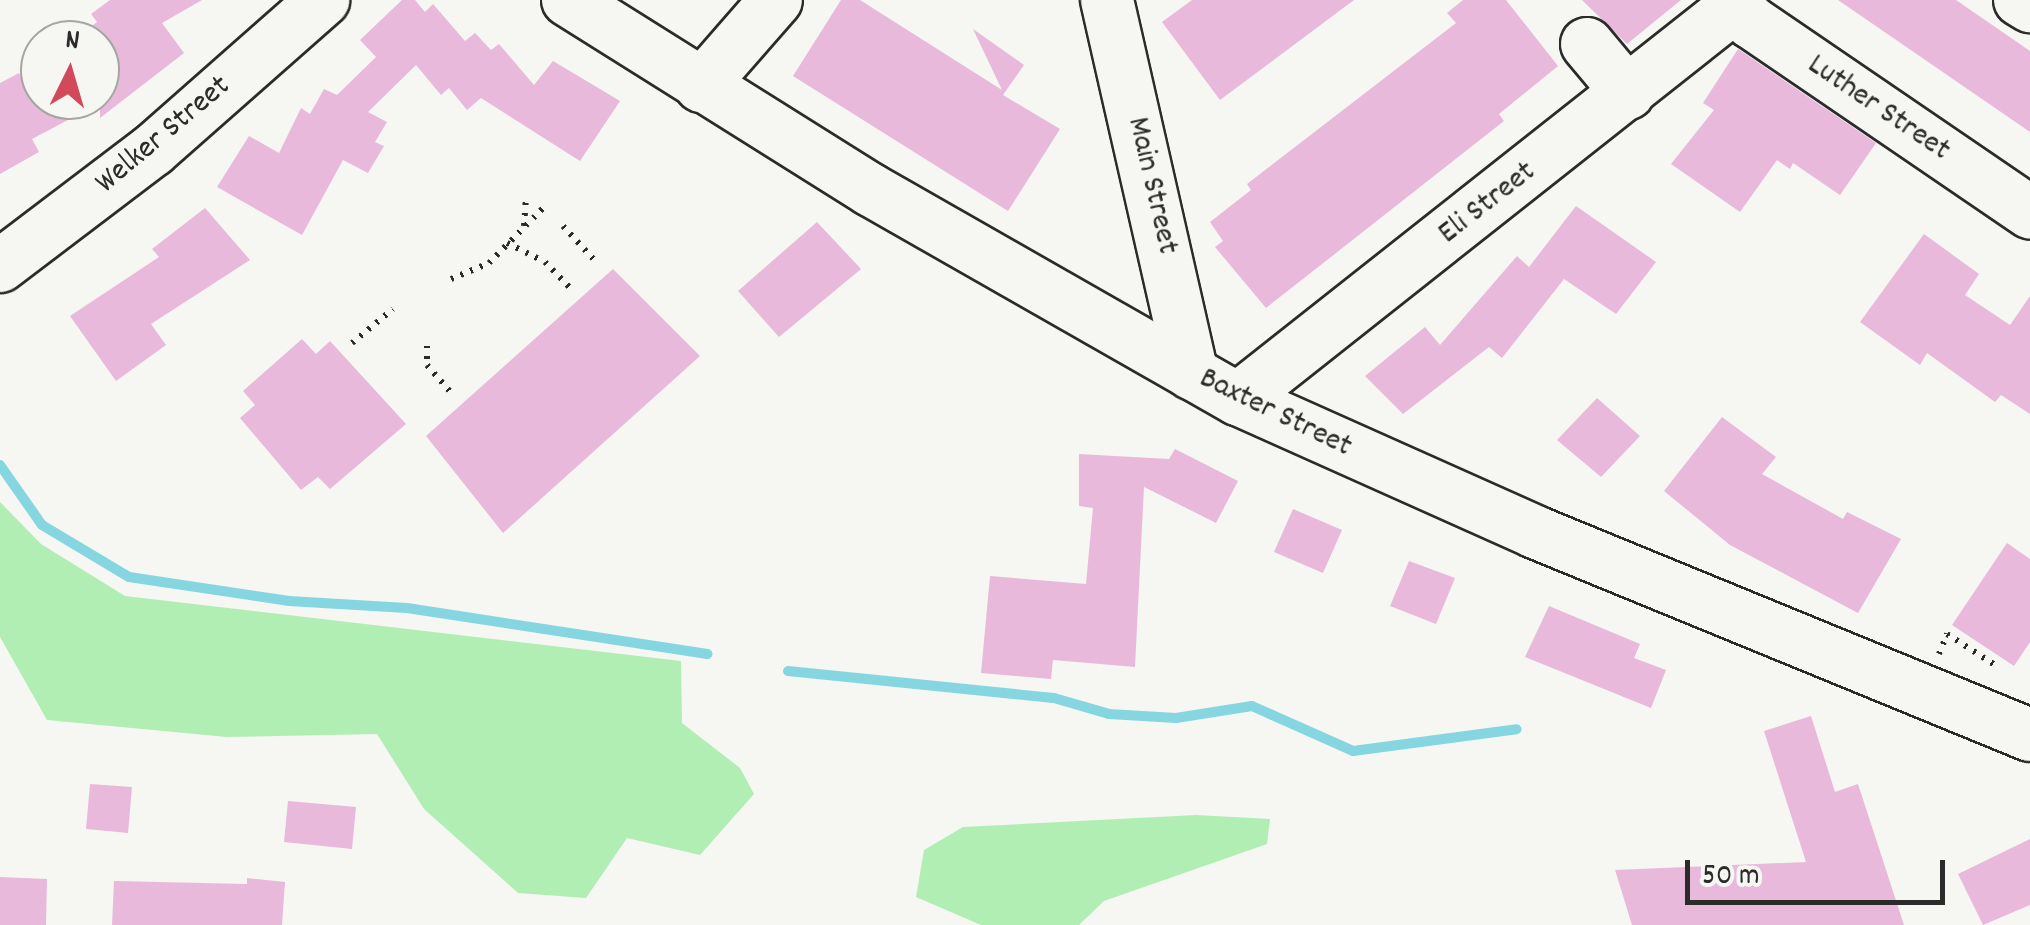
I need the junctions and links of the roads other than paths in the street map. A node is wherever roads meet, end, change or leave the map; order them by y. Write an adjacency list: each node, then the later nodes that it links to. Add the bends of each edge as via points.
1 (322, 0): 12 (street, Welker Street, via 153,150)
2 (568, 0): 9 (street, Baxter Street)
3 (776, 0): 9 (street)
4 (1107, 0): 13 (street, Main Street)
5 (2020, 0): 7 (street)
6 (1733, 3): 10 (street, Eli Street); 11 (street, Luther Street)
7 (2030, 6)
8 (1587, 44): 10 (street)
9 (701, 86): 13 (street, Baxter Street)
10 (1628, 93): 14 (street, Eli Street)
11 (2030, 212)
12 (0, 266)
13 (1192, 373): 14 (street, Baxter Street)
14 (1238, 399): 15 (street, Baxter Street, via 1535,532)
15 (2030, 734)

